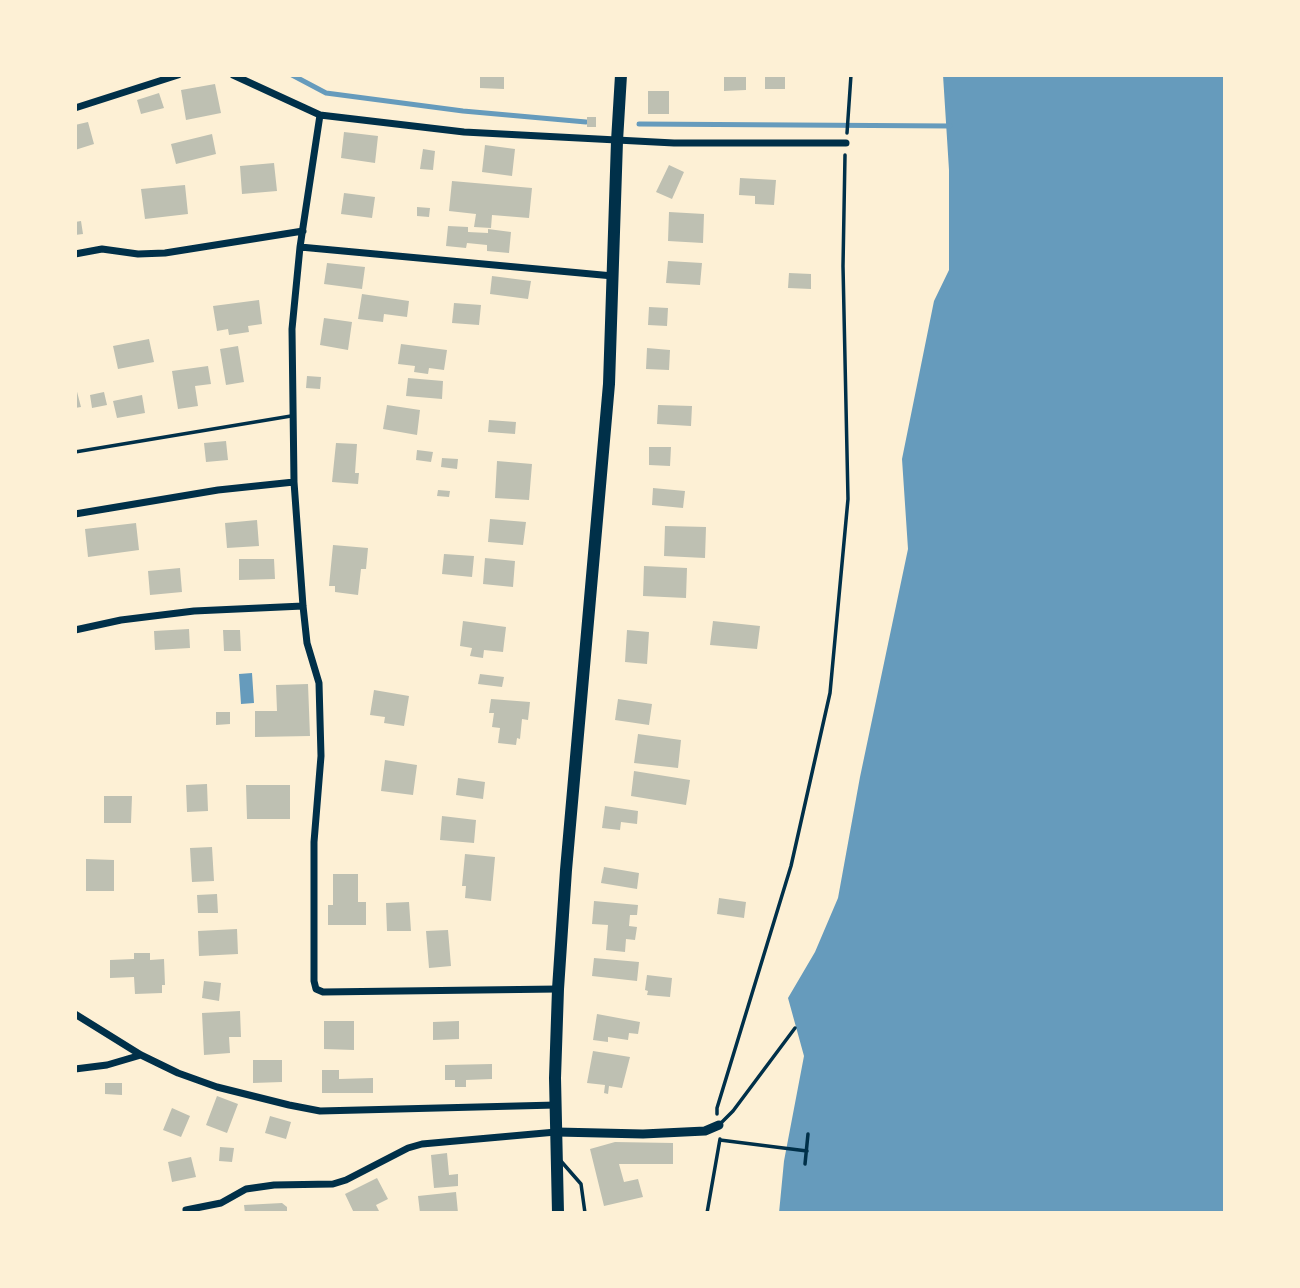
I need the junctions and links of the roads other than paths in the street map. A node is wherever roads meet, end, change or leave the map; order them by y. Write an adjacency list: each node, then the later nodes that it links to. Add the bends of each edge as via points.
1 (178, 75): 4 (street)
2 (233, 75): 5 (street)
3 (621, 75): 7 (main road)
4 (75, 108)
5 (320, 115): 7 (street, via 464,132); 8 (street)
6 (846, 139): 7 (street)
7 (617, 141): 11 (main road)
8 (303, 231): 9 (street); 10 (street, via 165,253 102,250)
9 (300, 247): 11 (street); 12 (street, via 292,329)
10 (75, 254)
11 (613, 276): 18 (main road, via 609,384)
12 (293, 416): 13 (lane); 14 (street)
13 (75, 452)
14 (294, 482): 15 (street); 16 (street)
15 (75, 514)
16 (303, 607): 17 (street, via 194,611); 18 (street, via 307,643 319,683 316,989)
17 (75, 630)
18 (558, 989): 23 (main road)
19 (75, 1014): 21 (street)
20 (795, 1028): 24 (lane)
21 (141, 1055): 22 (street); 23 (street, via 217,1087 320,1111)
22 (75, 1069)
23 (556, 1105): 25 (main road)
24 (719, 1125): 25 (street, via 643,1134)
25 (557, 1132): 26 (main road); 27 (street, via 422,1144 333,1184 246,1189 221,1203)
26 (558, 1157): 28 (main road); 29 (lane, via 580,1184)
27 (186, 1210)
28 (558, 1213)
29 (585, 1213)

